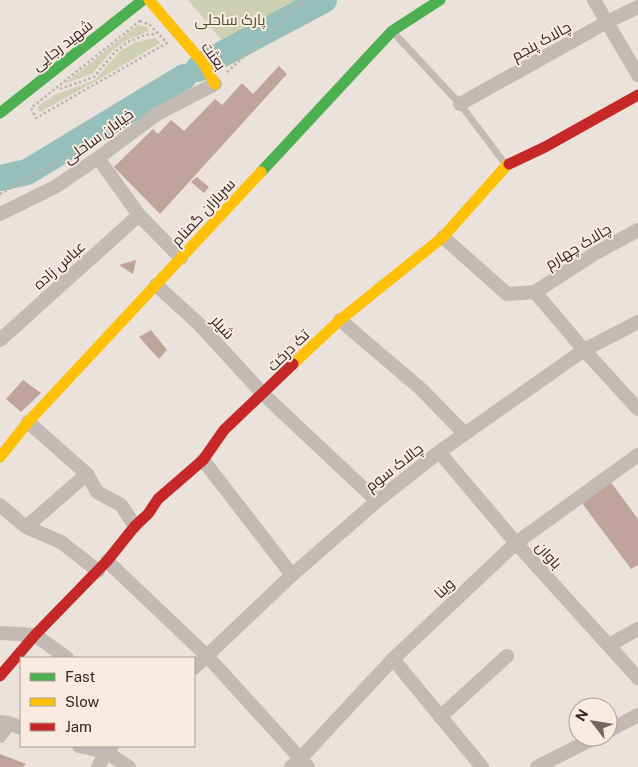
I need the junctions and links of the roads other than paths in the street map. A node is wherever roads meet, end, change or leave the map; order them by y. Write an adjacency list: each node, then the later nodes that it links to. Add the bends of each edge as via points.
1 (143, 0): 12 (street, شهید رجایی)
2 (149, 0): 9 (street, بعثت, via 204,64)
3 (440, 0): 7 (street, سربازان گمنام)
4 (594, 0): 6 (street)
5 (638, 7): 6 (street, چالاک پنجم)
6 (607, 22): 8 (street); 11 (street, چالاک پنجم)
7 (392, 31): 11 (lane); 19 (street, سربازان گمنام)
8 (638, 75)
9 (215, 84): 13 (street, خیابان ساحلی, via 157,114)
10 (638, 95): 14 (street, تک درخت)
11 (460, 104): 14 (lane)
12 (0, 113)
13 (98, 158): 15 (street, خیابان ساحلی, via 55,187); 16 (street)
14 (506, 165): 18 (street, تک درخت)
15 (0, 214)
16 (139, 215): 19 (street); 24 (street, عباس زاده)
17 (638, 230): 21 (street, چالاک چهارم)
18 (443, 237): 21 (street, via 507,294); 22 (street, تک درخت)
19 (181, 258): 20 (street, سربازان گمنام)
20 (156, 285): 26 (street, شیلر, via 198,323); 28 (street, سربازان گمنام)
21 (535, 292): 25 (street)
22 (340, 320): 26 (street, تک درخت); 29 (street, via 421,389)
23 (638, 322): 25 (street, چالاک سوم)
24 (0, 340)
25 (584, 350): 27 (street); 29 (street, چالاک سوم)
26 (263, 394): 33 (street, تک درخت, via 224,430); 35 (street, شیلر)
27 (638, 409)
28 (28, 422): 32 (street, سربازان گمنام); 34 (street)
29 (464, 433): 30 (street, چالاک سوم)
30 (439, 452): 35 (street, چالاک سوم); 39 (street, باوان)
31 (638, 455): 39 (street, وینا)
32 (0, 457)
33 (203, 460): 37 (street, تک درخت, via 158,500); 41 (street)
34 (87, 474): 37 (street, via 97,492 121,505); 38 (street)
35 (377, 501): 41 (street, چالاک سوم)
36 (0, 505): 38 (street)
37 (135, 526): 40 (street, تک درخت)
38 (26, 528): 40 (street, via 62,542)
39 (516, 543): 45 (street, باوان); 49 (street, وینا)
40 (102, 566): 44 (street, تک درخت); 46 (street)
41 (292, 574): 46 (street, چالاک سوم)
42 (638, 629): 45 (street)
43 (0, 633): 44 (street)
44 (35, 635): 48 (street); 51 (street, تک درخت)
45 (609, 645): 52 (street, باوان)
46 (207, 656): 50 (street, چالاک سوم); 61 (street)
47 (507, 656): 53 (street)
48 (66, 657)
49 (393, 659): 53 (street); 61 (street, وینا)
50 (195, 667)
51 (0, 676)
52 (638, 678)
53 (440, 717): 64 (street)
54 (637, 718): 56 (street)
55 (10, 725): 57 (street)
56 (618, 727)
57 (0, 736)
58 (89, 747): 60 (street)
59 (576, 747): 65 (street)
60 (109, 749): 62 (street); 63 (street)
61 (300, 764)
62 (98, 767)
63 (129, 767)
64 (482, 767)
65 (537, 767)

